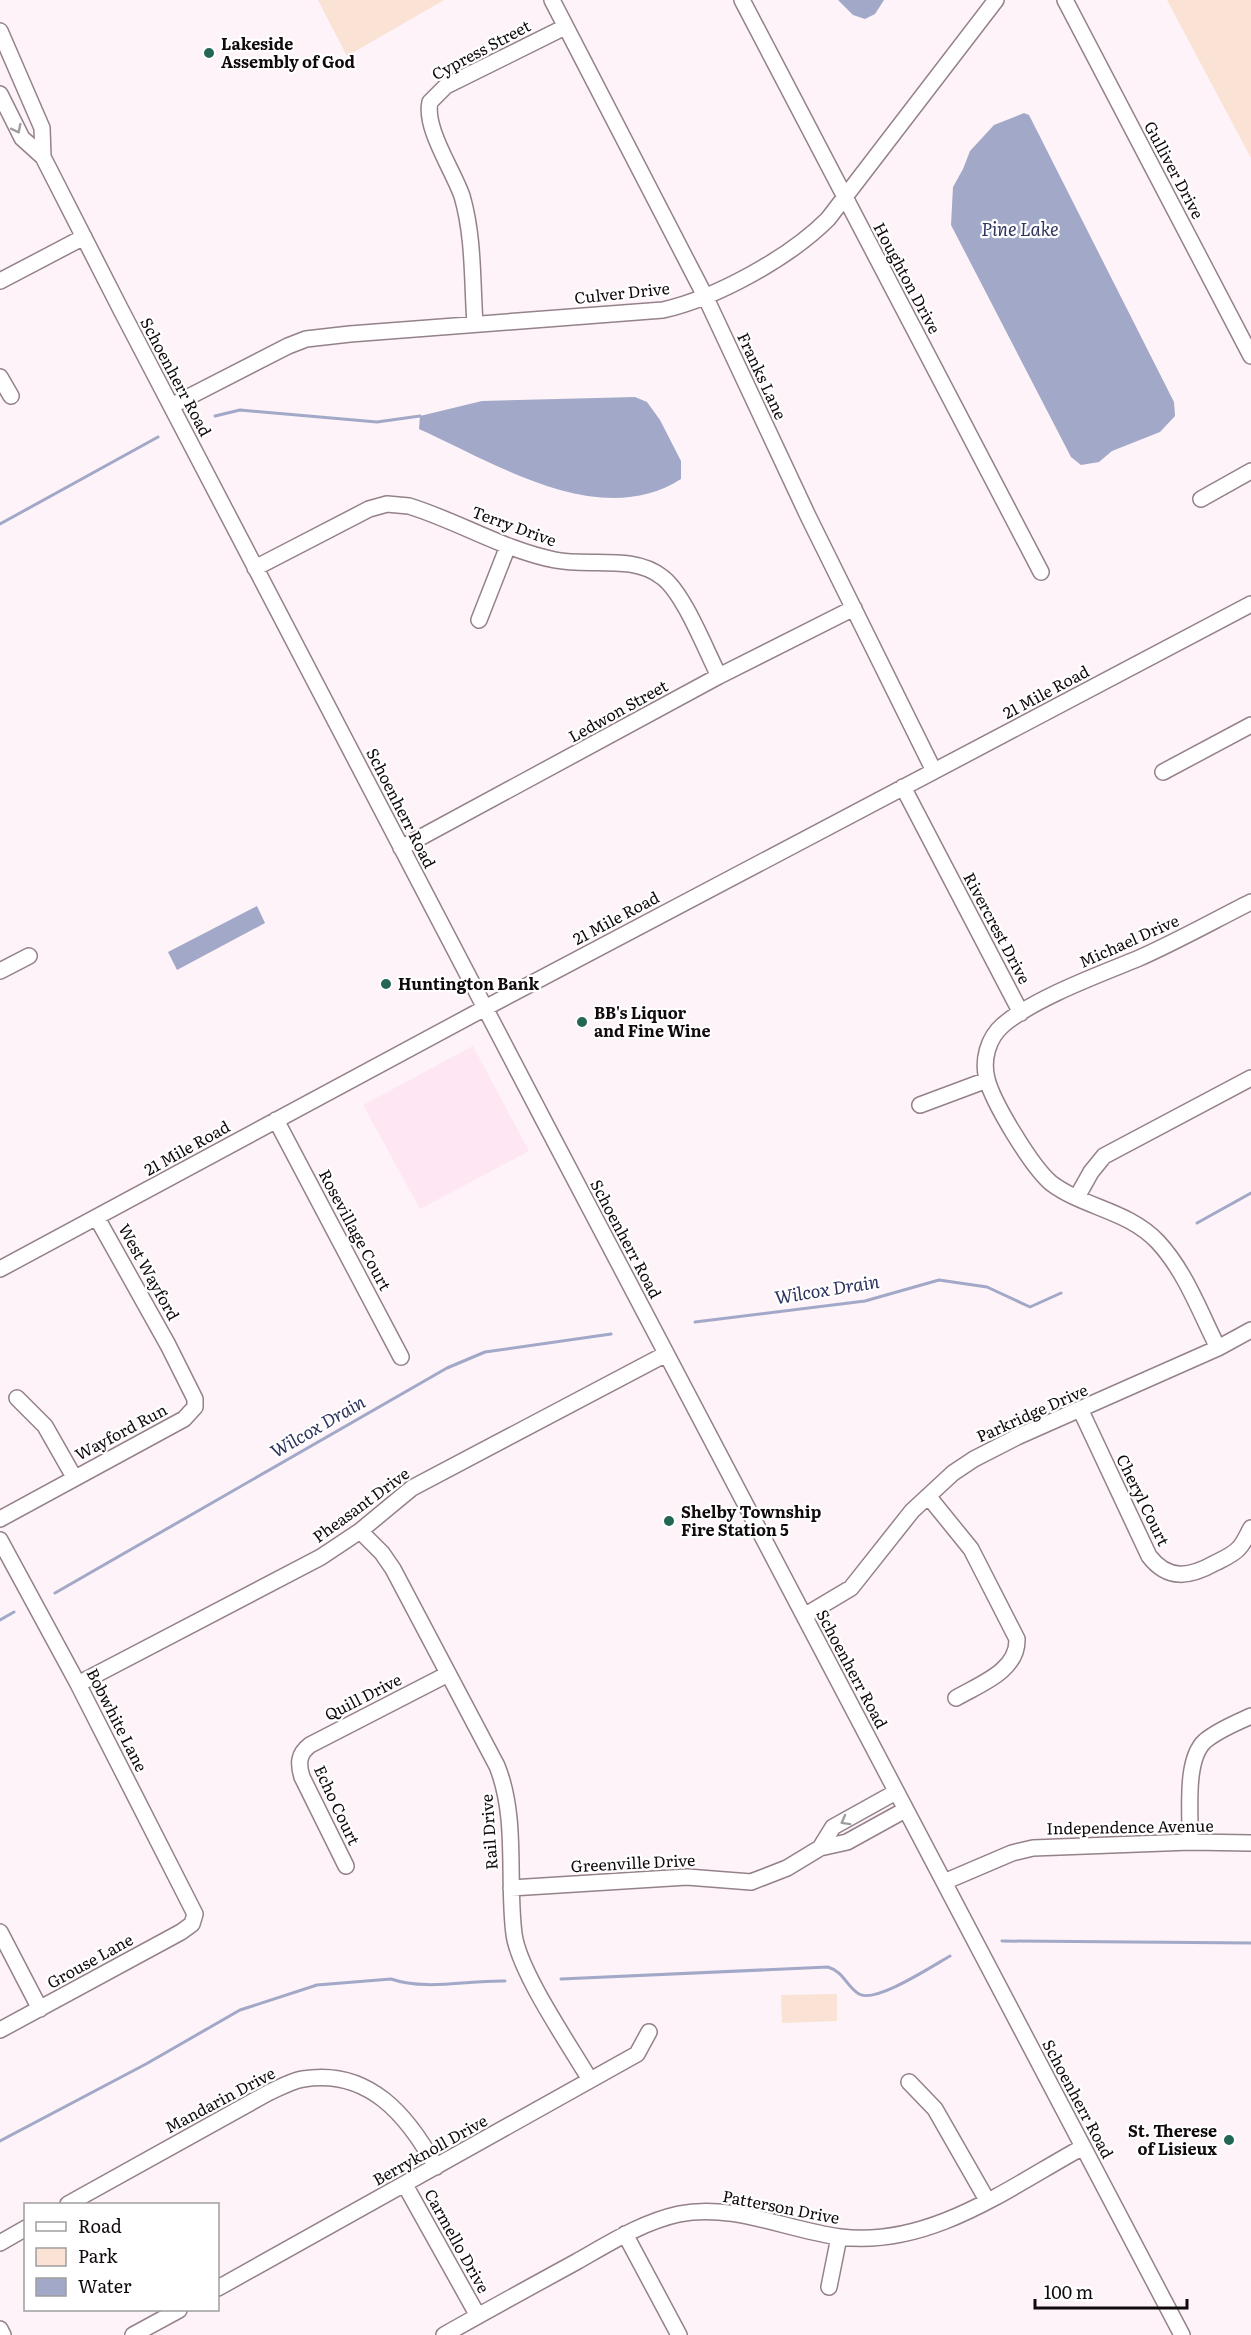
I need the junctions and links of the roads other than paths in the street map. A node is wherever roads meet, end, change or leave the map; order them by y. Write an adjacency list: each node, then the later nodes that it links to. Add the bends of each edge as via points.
1 (552, 0): 5 (street, Franks Lane)
2 (742, 0): 10 (street, Houghton Drive)
3 (996, 0): 10 (street, Culver Drive)
4 (1065, 0): 15 (street, Gulliver Drive)
5 (565, 27): 13 (street, Franks Lane); 14 (street, Cypress Street, via 446,86 430,102 431,124 454,176 468,224)
6 (0, 31): 7 (street, Schoenherr Road)
7 (5, 59): 9 (street, Schoenherr Road, via 42,128)
8 (0, 94): 9 (street, Schoenherr Road, one-way to 9, via 22,138)
9 (44, 157): 11 (street, Schoenherr Road)
10 (844, 195): 13 (street, Culver Drive, via 828,219 810,236 774,261); 23 (street, Houghton Drive)
11 (84, 237): 12 (street); 18 (street, Schoenherr Road)
12 (0, 281)
13 (705, 296): 14 (street, Culver Drive, via 663,310); 25 (street, Franks Lane)
14 (475, 324): 18 (street, Culver Drive, via 306,339)
15 (1251, 356)
16 (0, 377): 17 (street)
17 (11, 396)
18 (171, 406): 22 (street, Schoenherr Road)
19 (1251, 471): 20 (street)
20 (1201, 499)
21 (508, 546): 22 (street, Terry Drive, via 420,509 387,504 369,509); 26 (street); 27 (street, Terry Drive, via 566,562 641,567 662,576 680,599)
22 (255, 568): 32 (street, Schoenherr Road)
23 (1041, 573)
24 (1251, 604): 29 (street, 21 Mile Road)
25 (854, 608): 27 (street, Ledwon Street); 29 (street, Franks Lane)
26 (479, 620)
27 (719, 676): 32 (street, Ledwon Street)
28 (1251, 725): 30 (street)
29 (934, 771): 31 (street, 21 Mile Road)
30 (1163, 772)
31 (903, 787): 36 (street, 21 Mile Road); 37 (street, Rivercrest Drive)
32 (401, 848): 36 (street, Schoenherr Road)
33 (1251, 902): 37 (street, Michael Drive)
34 (29, 956): 35 (street)
35 (0, 971)
36 (485, 1008): 41 (street, 21 Mile Road); 48 (street, Schoenherr Road)
37 (1021, 1013): 39 (street, via 1000,1028 989,1045)
38 (1251, 1078): 42 (street, via 1104,1156)
39 (987, 1080): 40 (street); 42 (street, via 1032,1163 1051,1182)
40 (920, 1105)
41 (276, 1120): 43 (street, 21 Mile Road); 49 (street, Rosevillage Court)
42 (1077, 1197): 47 (street, via 1122,1215 1158,1242 1185,1280)
43 (97, 1218): 44 (street, 21 Mile Road); 46 (street, West Wayford)
44 (0, 1269)
45 (1251, 1330): 47 (street, Parkridge Drive)
46 (168, 1345): 52 (street, Wayford Run, via 195,1399 190,1415)
47 (1218, 1348): 51 (street, Parkridge Drive)
48 (666, 1354): 56 (street, Pheasant Drive, via 412,1488); 58 (street, Schoenherr Road)
49 (401, 1357)
50 (17, 1398): 52 (street, via 45,1426)
51 (1081, 1411): 53 (street, Parkridge Drive, via 991,1449 953,1473); 55 (street, Cheryl Court, via 1149,1556 1160,1568 1177,1575 1201,1570 1238,1549)
52 (74, 1477): 54 (street, Wayford Run)
53 (928, 1496): 58 (street, Parkridge Drive, via 858,1582); 61 (street, via 971,1549 1017,1639 1016,1653 1006,1668)
54 (0, 1519)
55 (1251, 1528)
56 (360, 1531): 59 (street, Rail Drive, via 393,1569); 60 (street, Pheasant Drive, via 321,1557)
57 (0, 1540): 60 (street, Bobwhite Lane)
58 (804, 1616): 64 (street, Schoenherr Road)
59 (448, 1674): 63 (street, Quill Drive, via 309,1745); 71 (street, Rail Drive, via 504,1784)
60 (78, 1684): 72 (street, Bobwhite Lane, via 192,1906)
61 (956, 1698)
62 (1251, 1716): 66 (street, via 1206,1740 1198,1750 1192,1771)
63 (300, 1758): 69 (street, Echo Court, via 302,1777)
64 (896, 1792): 65 (street, Schoenherr Road); 68 (street, Greenville Drive, one-way to 68, via 833,1827)
65 (905, 1810): 68 (street, Greenville Drive, via 847,1842); 70 (street, Schoenherr Road)
66 (1190, 1842): 67 (street, Independence Avenue); 70 (street, Independence Avenue, via 1033,1848)
67 (1251, 1843)
68 (820, 1848): 71 (street, Greenville Drive, via 787,1868 751,1882 687,1877)
69 (346, 1866)
70 (944, 1882): 79 (street, Schoenherr Road)
71 (511, 1887): 77 (street, Rail Drive, via 514,1935 521,1958)
72 (194, 1920): 74 (street, Grouse Lane, via 181,1932)
73 (0, 1932): 74 (street)
74 (40, 2010): 75 (street, Grouse Lane)
75 (0, 2030)
76 (649, 2032): 77 (street, Berryknoll Drive, via 637,2054)
77 (590, 2080): 80 (street, Berryknoll Drive)
78 (909, 2082): 82 (street, via 935,2109)
79 (1083, 2147): 82 (street, Patterson Drive); 97 (street, Schoenherr Road)
80 (436, 2167): 81 (street, Berryknoll Drive); 83 (street, Mandarin Drive, via 415,2129 375,2092 337,2079 302,2079 268,2093)
81 (405, 2185): 88 (street, Berryknoll Drive); 91 (street, Carmello Drive)
82 (987, 2200): 86 (street, Patterson Drive, via 914,2233 886,2238)
83 (72, 2203)
84 (24, 2229): 87 (street)
85 (625, 2234): 86 (street, Patterson Drive, via 672,2216 702,2212 740,2215); 91 (street, Patterson Drive); 96 (street)
86 (839, 2236): 89 (street)
87 (0, 2243)
88 (219, 2287)
89 (829, 2287)
90 (178, 2311): 94 (street)
91 (478, 2316): 95 (street, Patterson Drive)
92 (0, 2329): 93 (street)
93 (3, 2335)
94 (134, 2335)
95 (444, 2335)
96 (679, 2335)
97 (1182, 2335)

